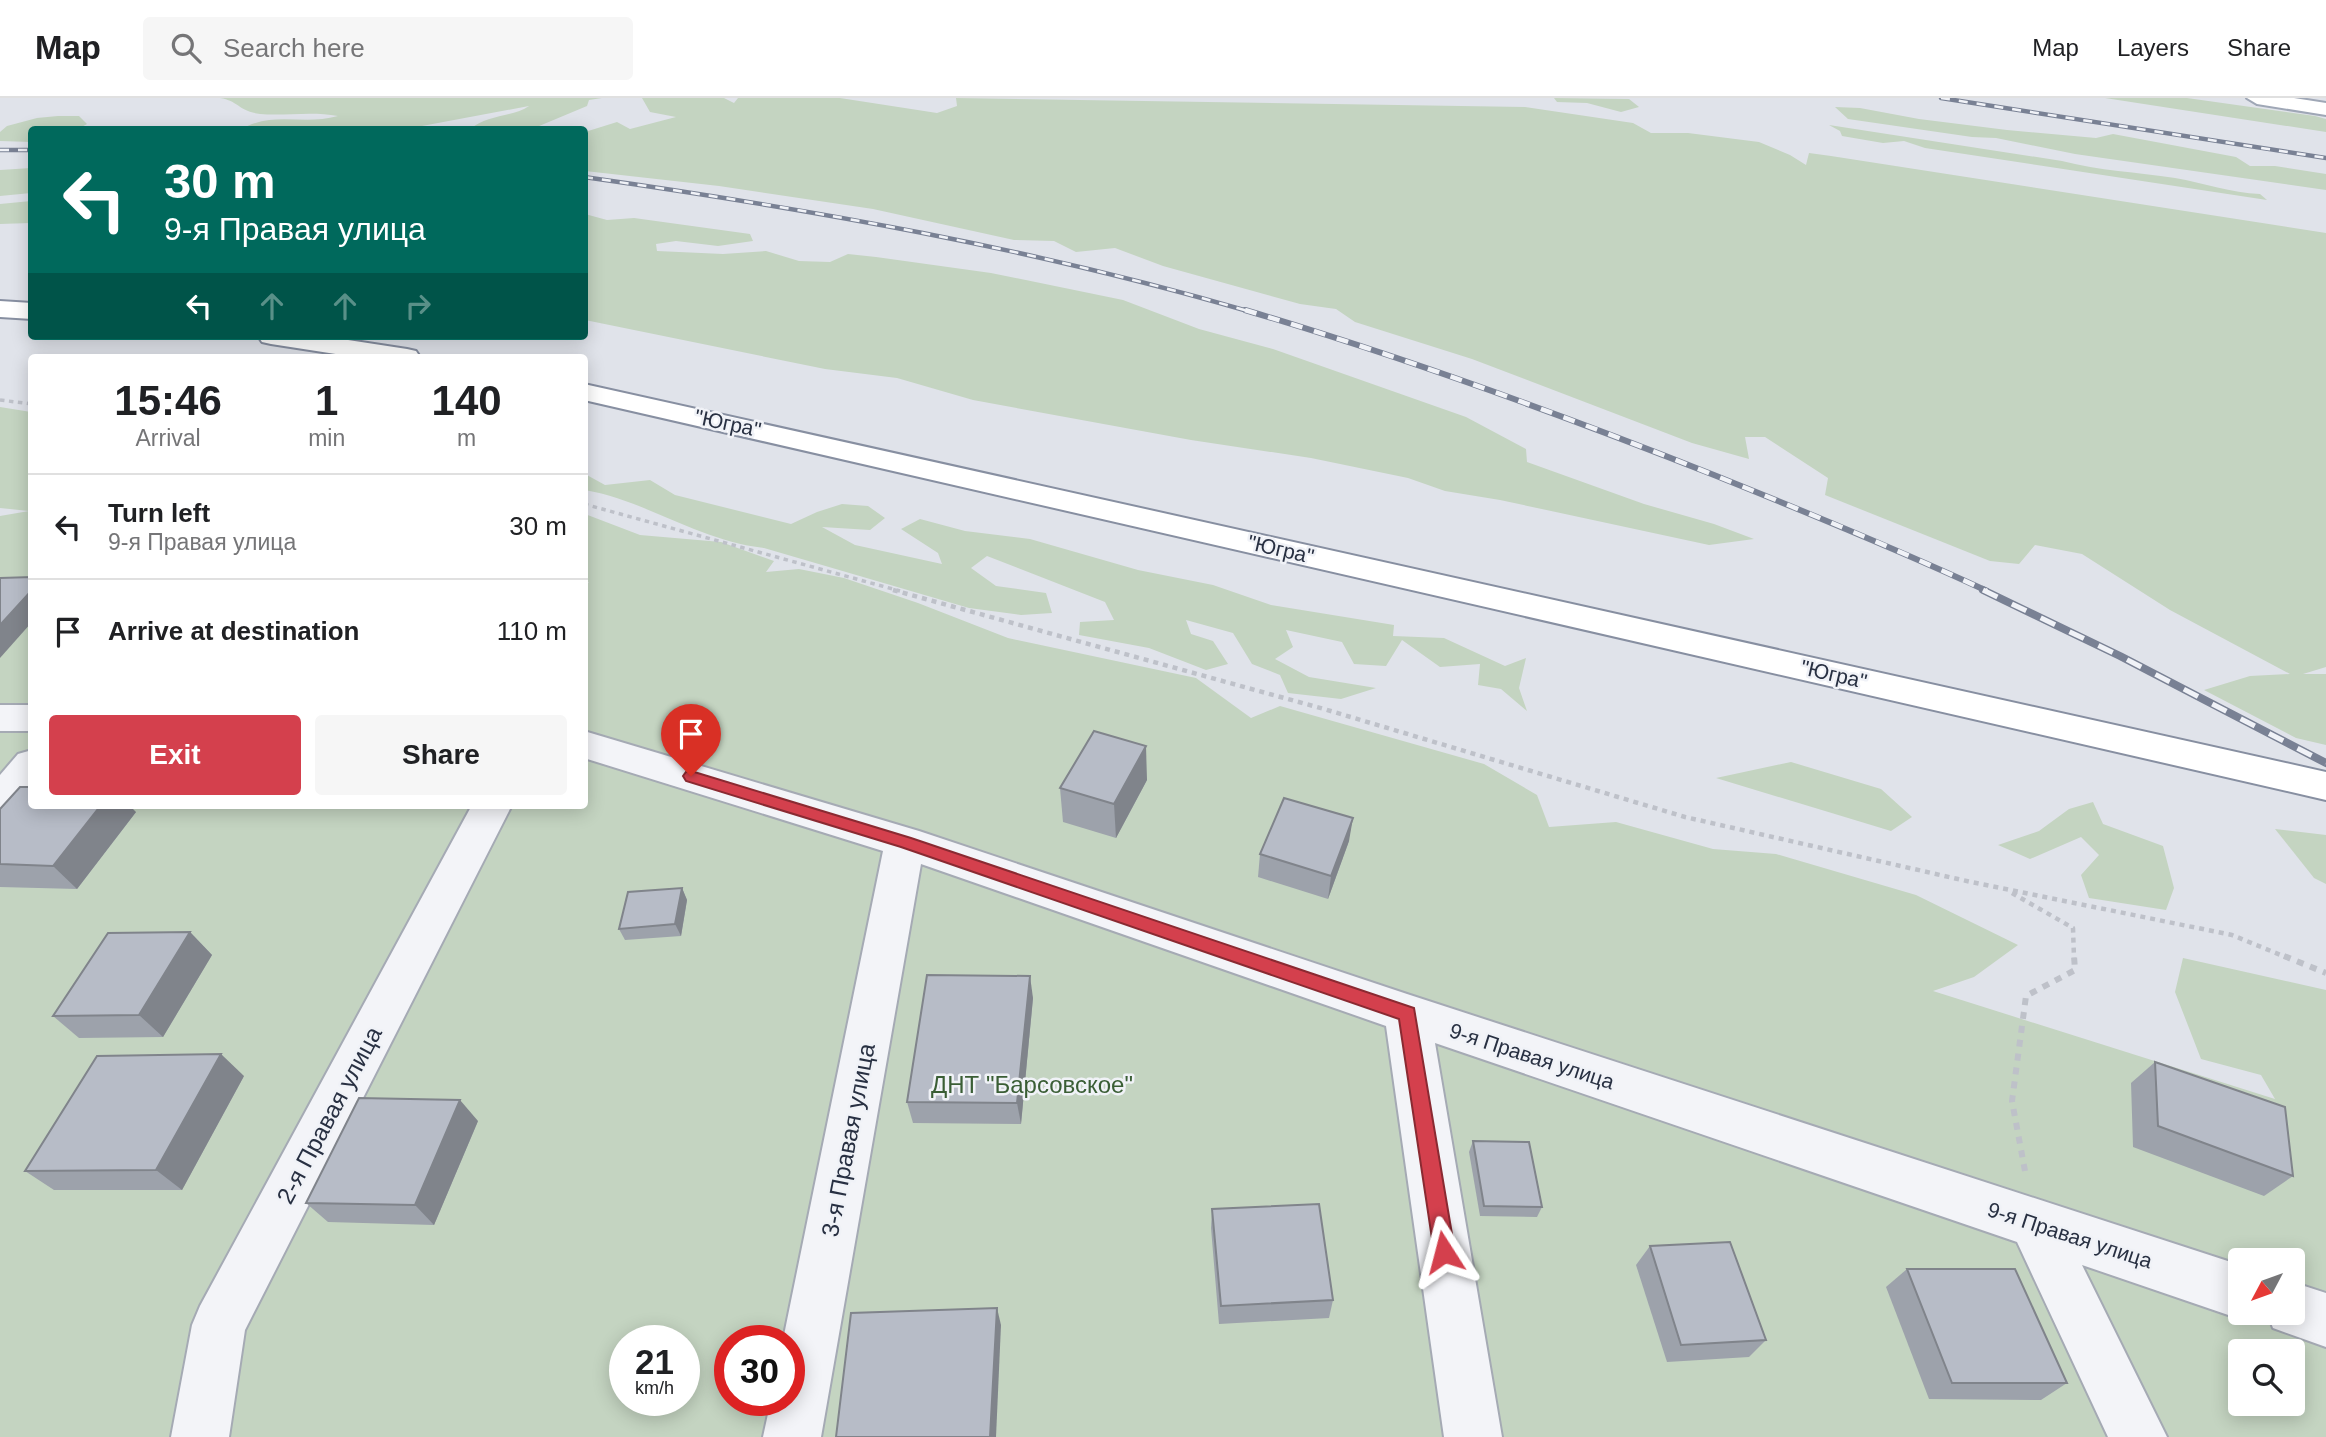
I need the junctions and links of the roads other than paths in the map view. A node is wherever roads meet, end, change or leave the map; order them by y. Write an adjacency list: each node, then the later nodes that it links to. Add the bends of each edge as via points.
1 (2257, 98): 2 (main road)
2 (2326, 109)
3 (0, 309): 4 (main road)
4 (28, 311)
5 (297, 340): 6 (main road)
6 (388, 354)
7 (588, 393): 12 (main road, "Югра")
8 (0, 718): 9 (street)
9 (28, 718)
10 (588, 745): 15 (street, 9-я Правая улица)
11 (28, 769): 13 (street)
12 (2326, 786)
13 (0, 801)
14 (490, 809): 21 (street, 2-я Правая улица, via 219,1325)
15 (905, 842): 16 (street, 9-я Правая улица); 22 (street, 3-я Правая улица)
16 (1407, 1014): 17 (street, 9-я Правая улица); 23 (street)
17 (2035, 1224): 18 (street, 9-я Правая улица); 24 (street)
18 (2228, 1288)
19 (2305, 1313): 20 (street)
20 (2326, 1320)
21 (200, 1437)
22 (792, 1437)
23 (1473, 1437)
24 (2138, 1437)

